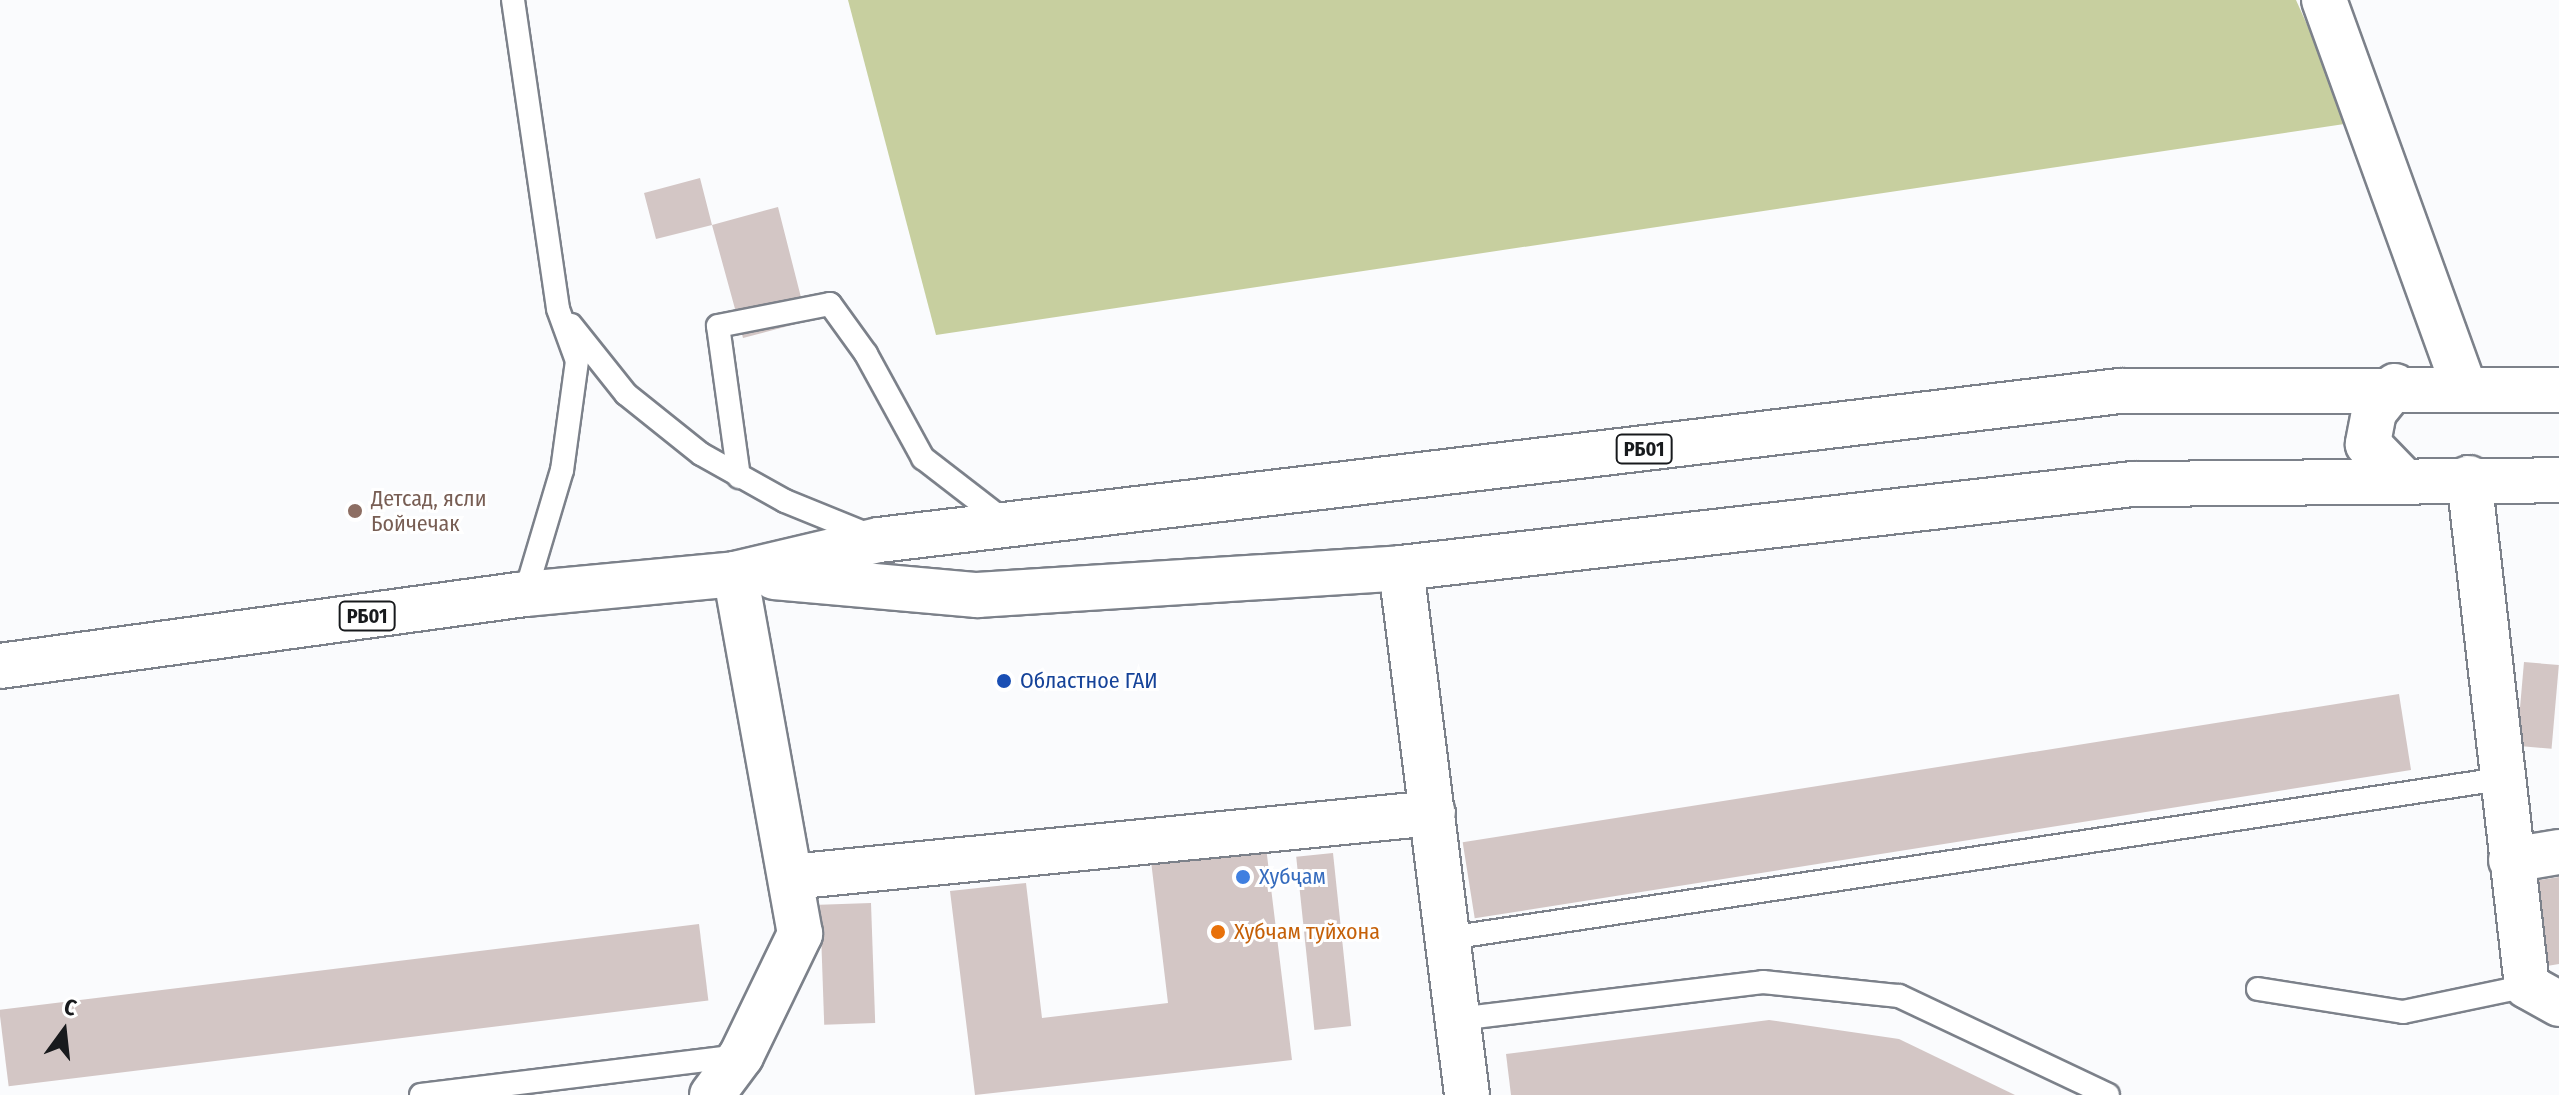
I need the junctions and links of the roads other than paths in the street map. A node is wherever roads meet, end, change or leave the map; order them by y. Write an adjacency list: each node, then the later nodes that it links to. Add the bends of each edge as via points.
1 (513, 0): 3 (lane)
2 (2324, 0): 5 (main road)
3 (558, 309): 7 (lane, via 626,394); 15 (lane, via 577,361 562,470)
4 (2395, 386): 5 (main road, РБ01); 8 (main road, via 2374,412 2368,444); 11 (main road, РБ01, via 2120,391)
5 (2464, 386): 6 (main road, РБ01)
6 (2559, 390)
7 (739, 477): 11 (lane, via 718,326 830,304 866,354 923,458); 12 (lane)
8 (2401, 478): 9 (main road, РБ01); 13 (main road, РБ01, via 2133,484)
9 (2469, 478): 10 (main road, РБ01); 17 (main road)
10 (2559, 480)
11 (1012, 526): 12 (main road, РБ01)
12 (879, 540): 14 (main road, РБ01)
13 (1401, 568): 14 (main road, РБ01, via 977,595); 18 (main road)
14 (735, 574): 15 (main road, РБ01); 21 (main road)
15 (525, 594): 16 (main road, РБ01)
16 (0, 666)
17 (2500, 779): 20 (main road); 22 (lane)
18 (1433, 813): 21 (main road); 22 (main road)
19 (2559, 852): 20 (main road)
20 (2511, 860): 24 (main road)
21 (791, 877): 26 (main road, via 800,934)
22 (1449, 938): 25 (main road)
23 (2258, 989): 24 (lane, via 2403,1012)
24 (2543, 995)
25 (1458, 1019): 29 (main road); 30 (lane, via 1763,982 1899,996)
26 (741, 1056): 27 (lane); 28 (main road)
27 (421, 1095)
28 (712, 1095)
29 (1467, 1095)
30 (2108, 1095)

